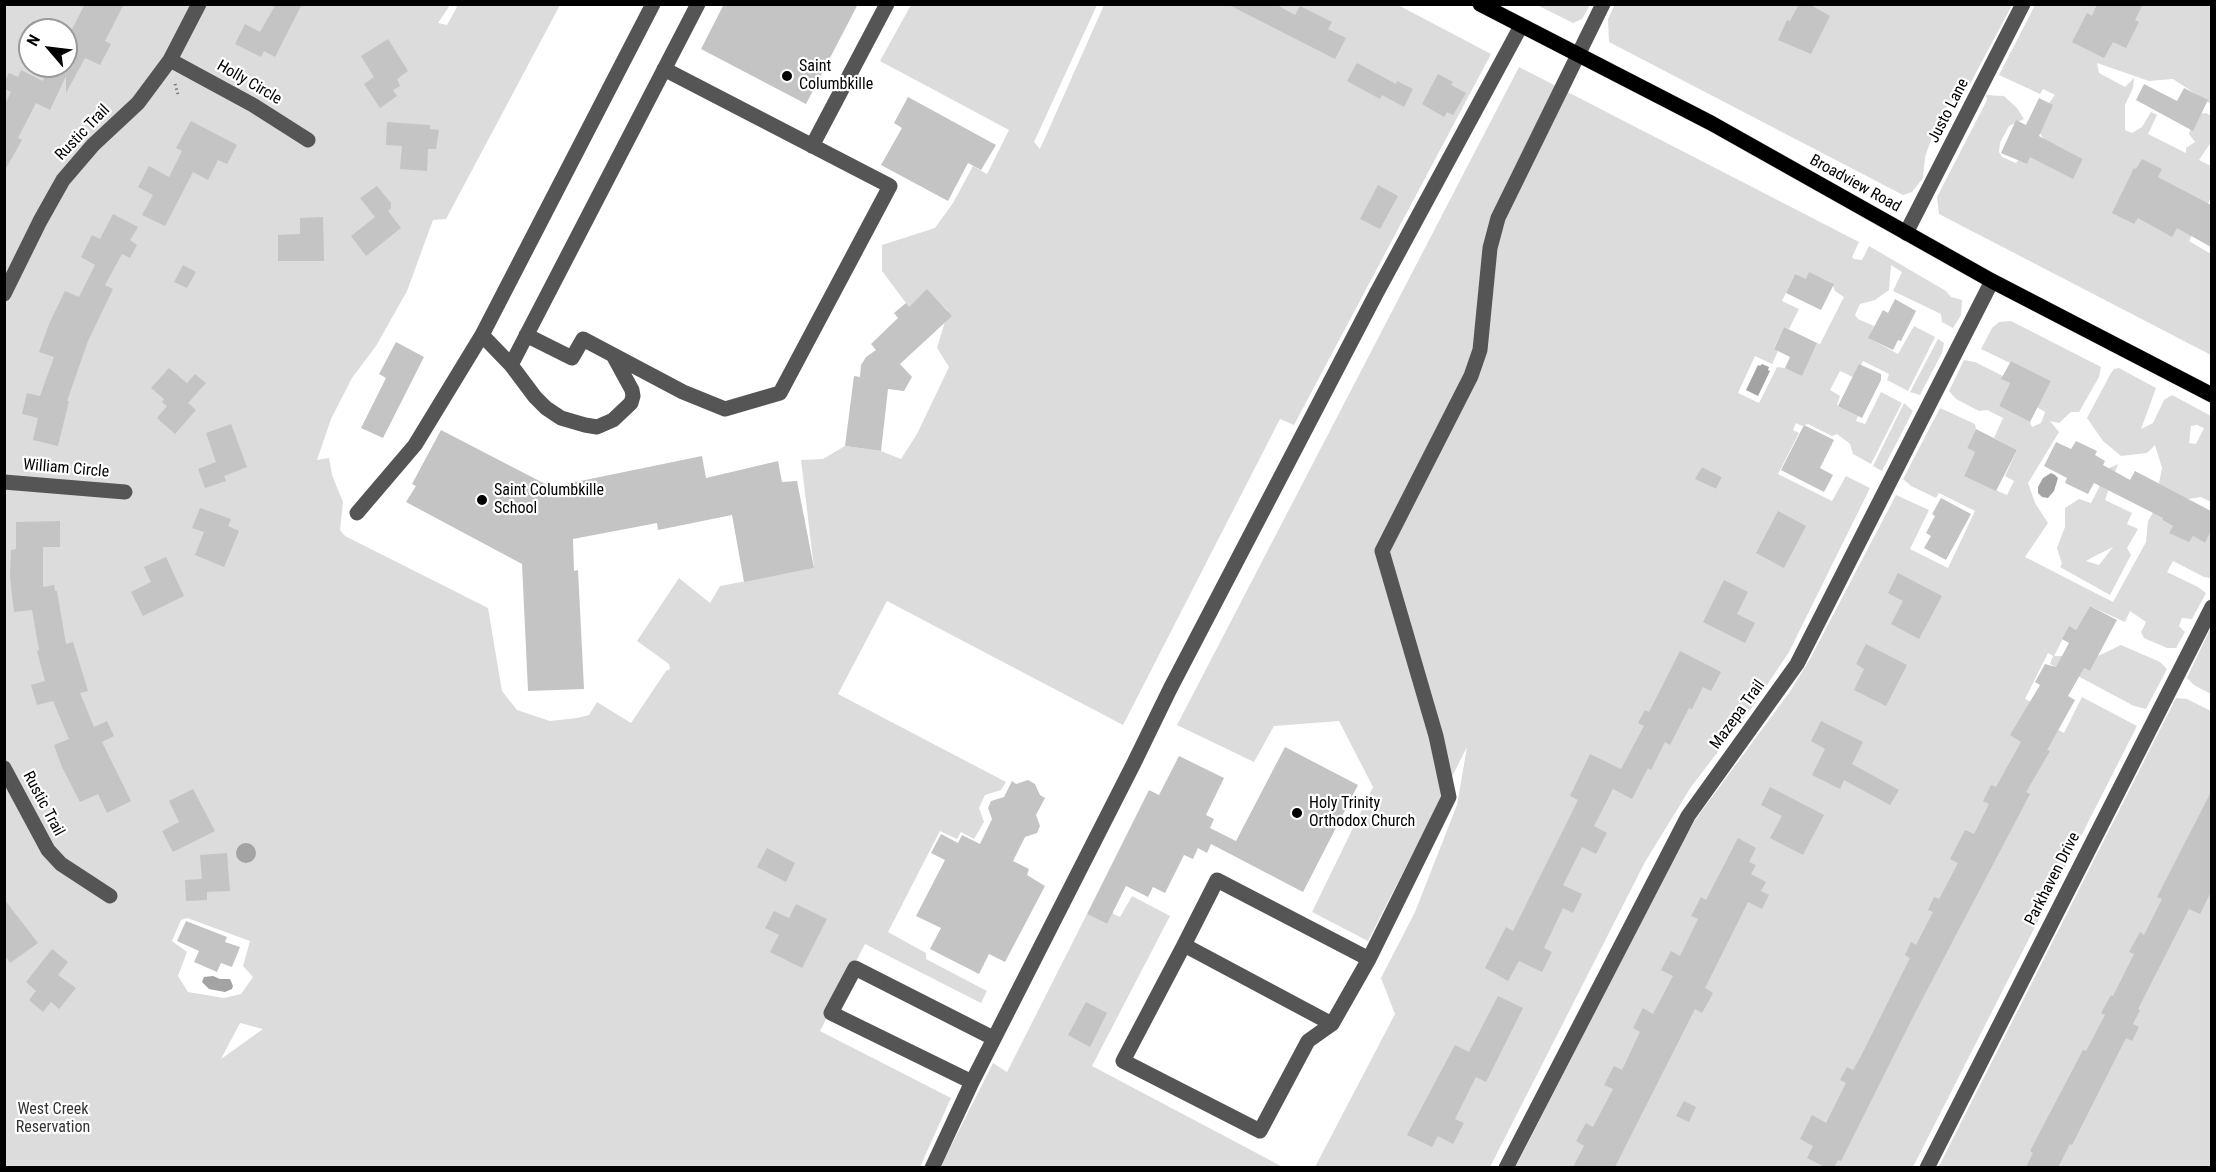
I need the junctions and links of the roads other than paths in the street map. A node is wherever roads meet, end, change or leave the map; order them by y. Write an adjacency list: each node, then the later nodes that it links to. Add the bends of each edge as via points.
1 (199, 4): 10 (street, Rustic Trail)
2 (653, 4): 17 (street)
3 (698, 4): 11 (street)
4 (887, 4): 13 (street)
5 (1480, 4): 8 (main road, Broadview Road)
6 (1603, 4): 9 (street)
7 (2024, 4): 14 (street, Justo Lane)
8 (1521, 26): 9 (main road, Broadview Road); 31 (street, via 1376,294)
9 (1577, 55): 14 (main road, Broadview Road, via 1711,123); 29 (street, via 1498,218 1490,248 1480,351 1471,376 1382,551 1436,736 1449,797)
10 (170, 60): 12 (street, Holly Circle); 16 (street, Rustic Trail, via 138,102 63,180)
11 (664, 69): 13 (street); 18 (street)
12 (308, 140)
13 (812, 146): 19 (street, via 890,186 780,393 725,409)
14 (1906, 233): 15 (main road, Broadview Road)
15 (1992, 281): 21 (main road, Broadview Road); 34 (street, Mazepa Trail, via 1797,664 1688,816)
16 (4, 294)
17 (482, 335): 20 (street); 24 (street, via 415,445)
18 (526, 335): 19 (street, via 572,358 583,339); 20 (street)
19 (614, 357): 20 (street, via 633,396 627,409 597,427 561,418 546,408)
20 (511, 365)
21 (2211, 395)
22 (4, 482): 23 (street, William Circle)
23 (124, 492)
24 (357, 513)
25 (2211, 607): 35 (street, Parkhaven Drive)
26 (4, 768): 27 (street, Rustic Trail, via 48,850 61,864)
27 (111, 896)
28 (1184, 945): 29 (street, via 1217,880); 30 (street); 30 (street, via 1123,1061 1260,1131 1308,1041)
29 (1369, 959): 30 (street)
30 (1332, 1024)
31 (993, 1038): 32 (street); 32 (street, via 855,968 831,1013)
32 (972, 1082): 33 (street)
33 (932, 1167)
34 (1506, 1167)
35 (1927, 1167)

